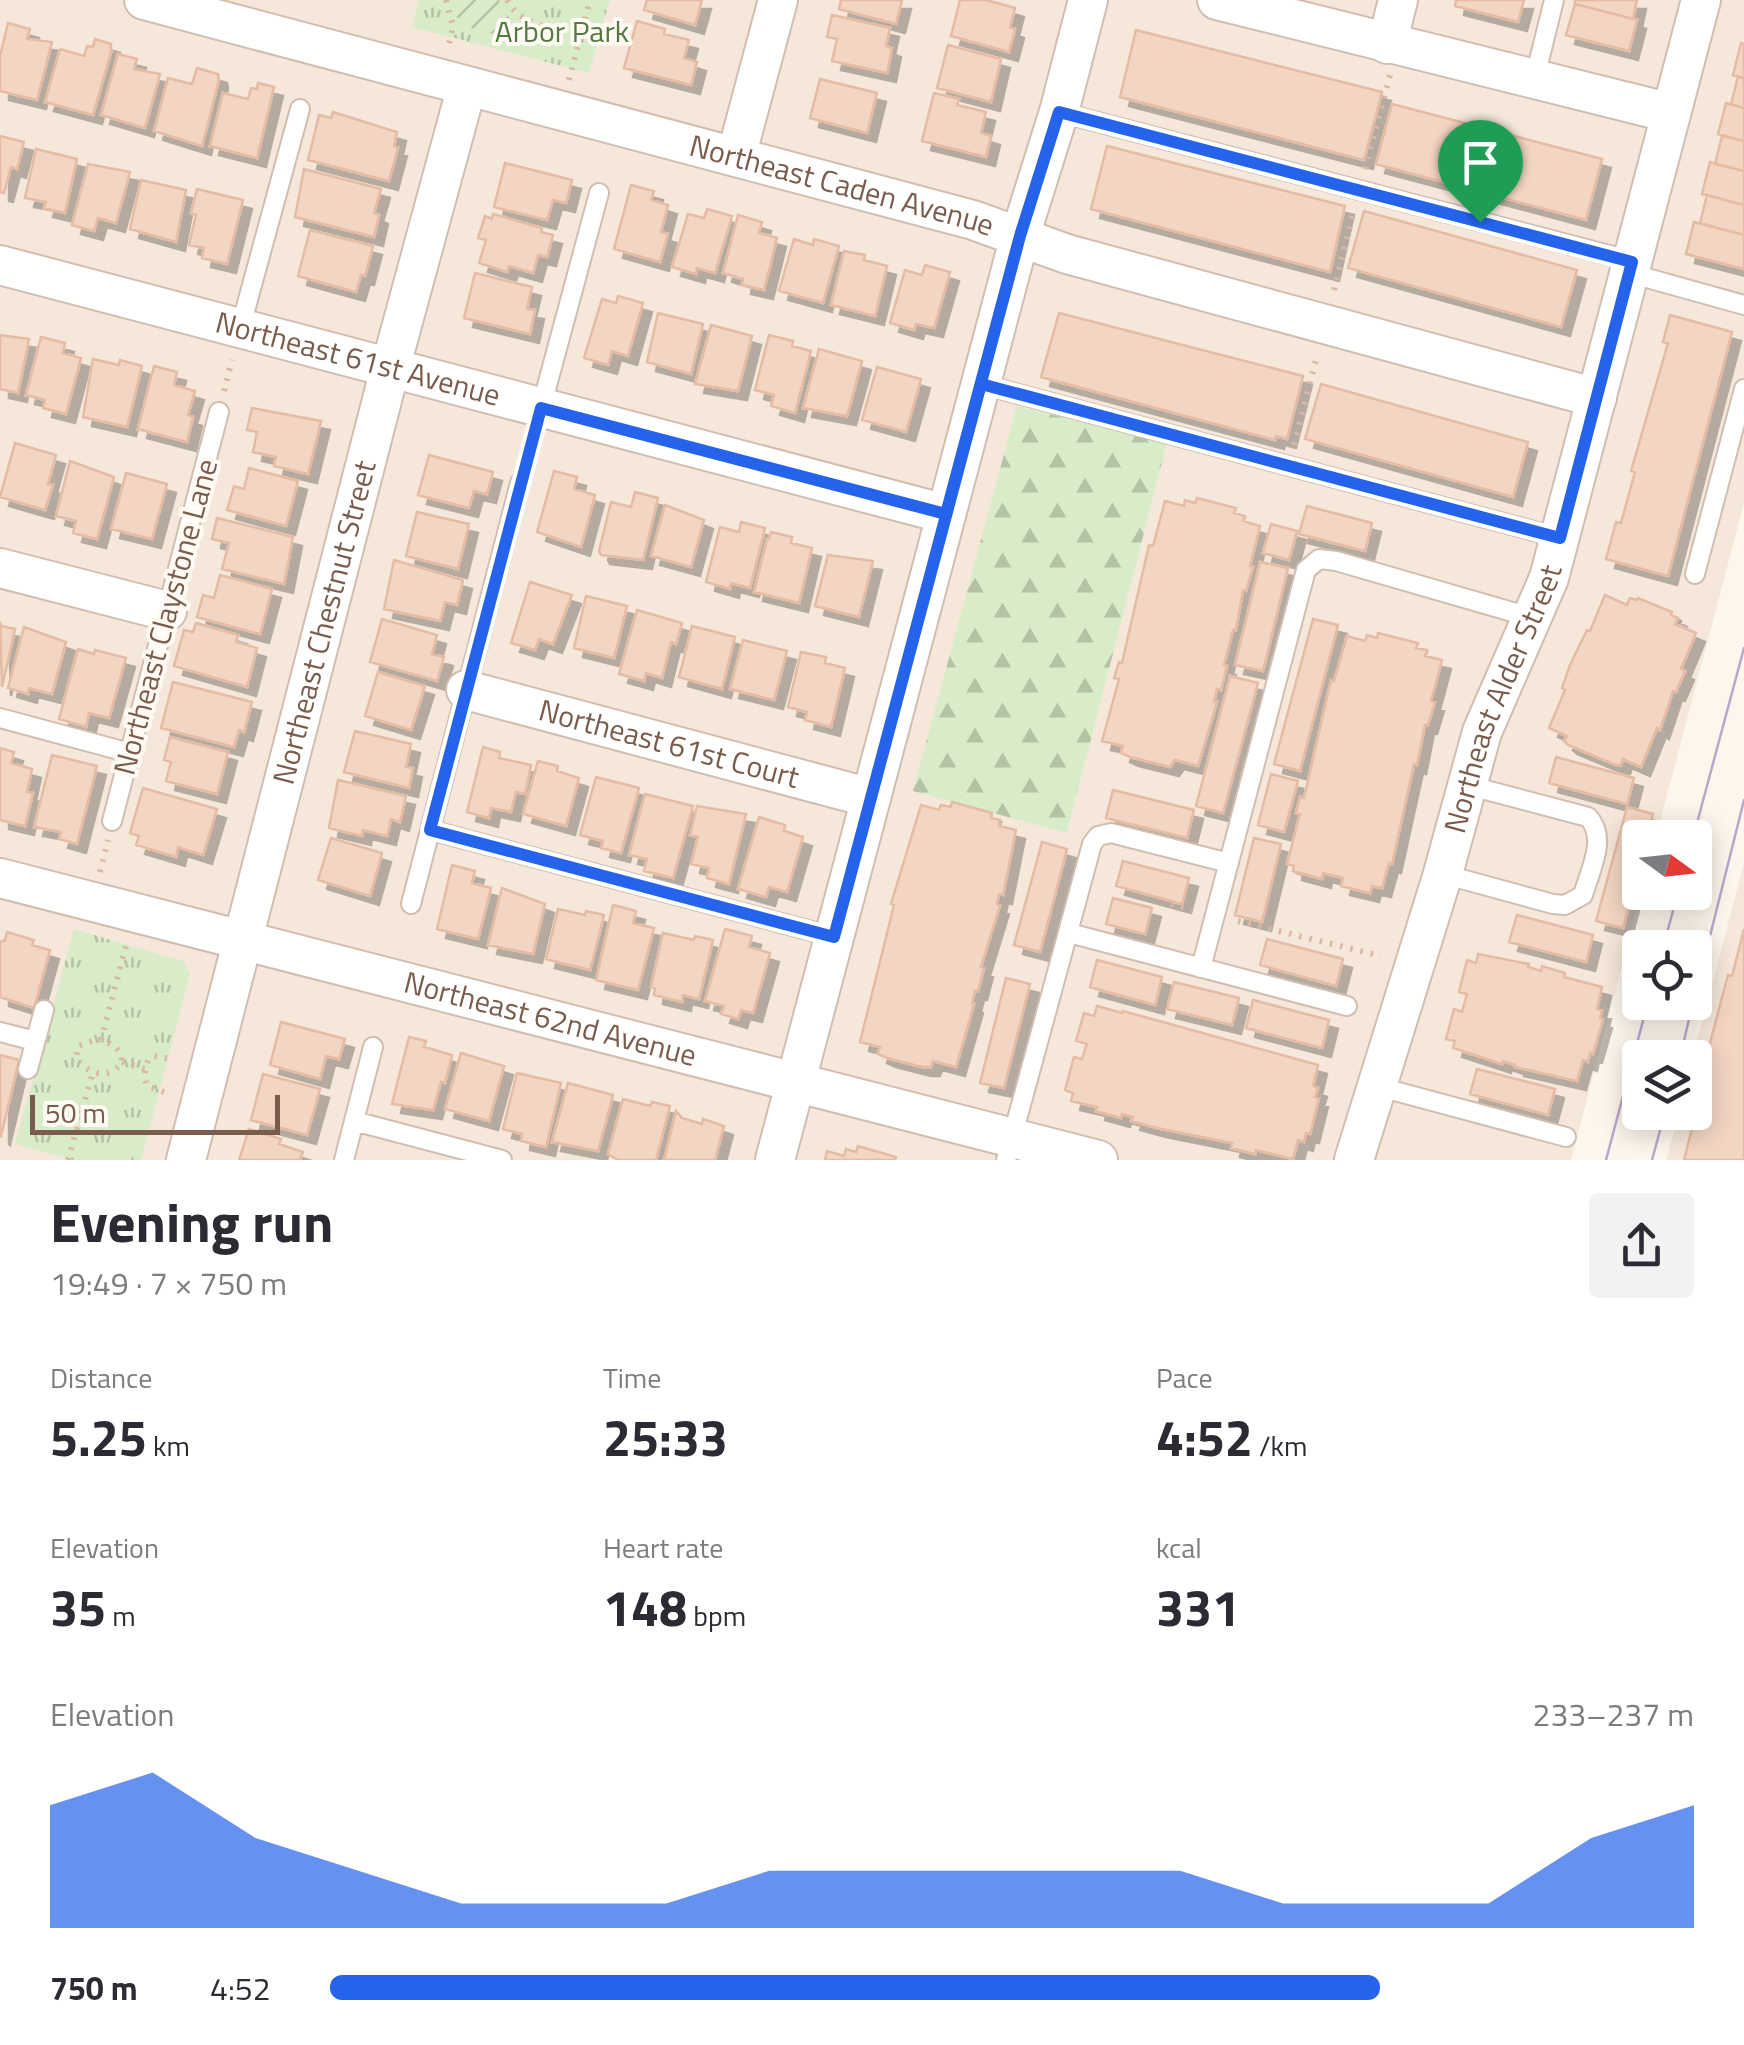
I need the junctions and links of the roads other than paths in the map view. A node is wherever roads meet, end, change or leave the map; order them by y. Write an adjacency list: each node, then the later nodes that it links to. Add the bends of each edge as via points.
1 (144, 0): 9 (street, Northeast Caden Avenue)
2 (778, 0): 14 (street)
3 (1088, 0): 12 (street)
4 (1398, 0): 8 (street)
5 (1554, 0): 10 (lane)
6 (1701, 0): 13 (street, Northeast Alder Street)
7 (1233, 2): 8 (street)
8 (1390, 54): 10 (street)
9 (454, 82): 14 (street, Northeast Caden Avenue); 21 (street, Northeast Chestnut Street)
10 (1534, 82): 13 (street)
11 (300, 109): 20 (lane)
12 (1059, 112): 16 (street); 18 (lane)
13 (1671, 114): 18 (street, Northeast Alder Street)
14 (736, 156): 16 (street, Northeast Caden Avenue)
15 (599, 194): 25 (lane)
16 (1020, 236): 22 (street); 24 (street, Northeast Caden Avenue)
17 (0, 265): 20 (street, Northeast 61st Avenue)
18 (1631, 267): 19 (lane); 24 (street, Northeast Alder Street)
19 (1744, 305)
20 (240, 330): 21 (street, Northeast 61st Avenue)
21 (390, 369): 25 (street, Northeast 61st Avenue); 47 (street, Northeast Chestnut Street)
22 (981, 384): 28 (street); 29 (lane)
23 (1744, 389): 31 (lane)
24 (1597, 398): 29 (street, Northeast Alder Street)
25 (541, 408): 28 (street, Northeast 61st Avenue)
26 (219, 412): 32 (lane, Northeast Claystone Lane)
27 (520, 483): 34 (lane)
28 (946, 514): 38 (street)
29 (1560, 538): 33 (street, Northeast Alder Street)
30 (0, 568): 32 (street)
31 (1695, 574)
32 (167, 611): 36 (lane, Northeast Claystone Lane)
33 (1533, 618): 37 (street, Northeast Alder Street, via 1482,732); 41 (lane, via 1319,559 1306,570)
34 (466, 690): 38 (street, Northeast 61st Court); 40 (lane)
35 (0, 718): 36 (lane)
36 (130, 753): 39 (lane, Northeast Claystone Lane)
37 (1467, 785): 42 (street, Northeast Alder Street); 42 (lane, via 1588,818 1599,837 1583,896 1565,905)
38 (871, 798): 46 (street)
39 (112, 821)
40 (430, 830): 44 (lane); 46 (lane)
41 (1229, 863): 45 (lane, via 1112,833 1098,836); 48 (lane)
42 (1443, 874): 56 (street, Northeast Alder Street)
43 (0, 878): 47 (street, Northeast 62nd Avenue)
44 (410, 904)
45 (1069, 932): 48 (lane); 59 (lane)
46 (834, 937): 55 (street)
47 (244, 942): 55 (street, Northeast 62nd Avenue); 60 (street, Northeast Chestnut Street)
48 (1200, 968): 49 (lane)
49 (1347, 1006)
50 (44, 1010): 52 (lane)
51 (0, 1032): 52 (lane)
52 (35, 1042): 54 (lane)
53 (373, 1048): 57 (lane)
54 (28, 1068)
55 (796, 1082): 59 (street, Northeast 62nd Avenue); 63 (street)
56 (1376, 1086): 58 (lane); 65 (street, Northeast Alder Street)
57 (354, 1121): 61 (lane); 62 (lane)
58 (1566, 1137)
59 (1009, 1149): 64 (street, Northeast 62nd Avenue)
60 (186, 1160)
61 (344, 1160)
62 (502, 1160)
63 (775, 1160)
64 (1098, 1160)
65 (1354, 1160)

